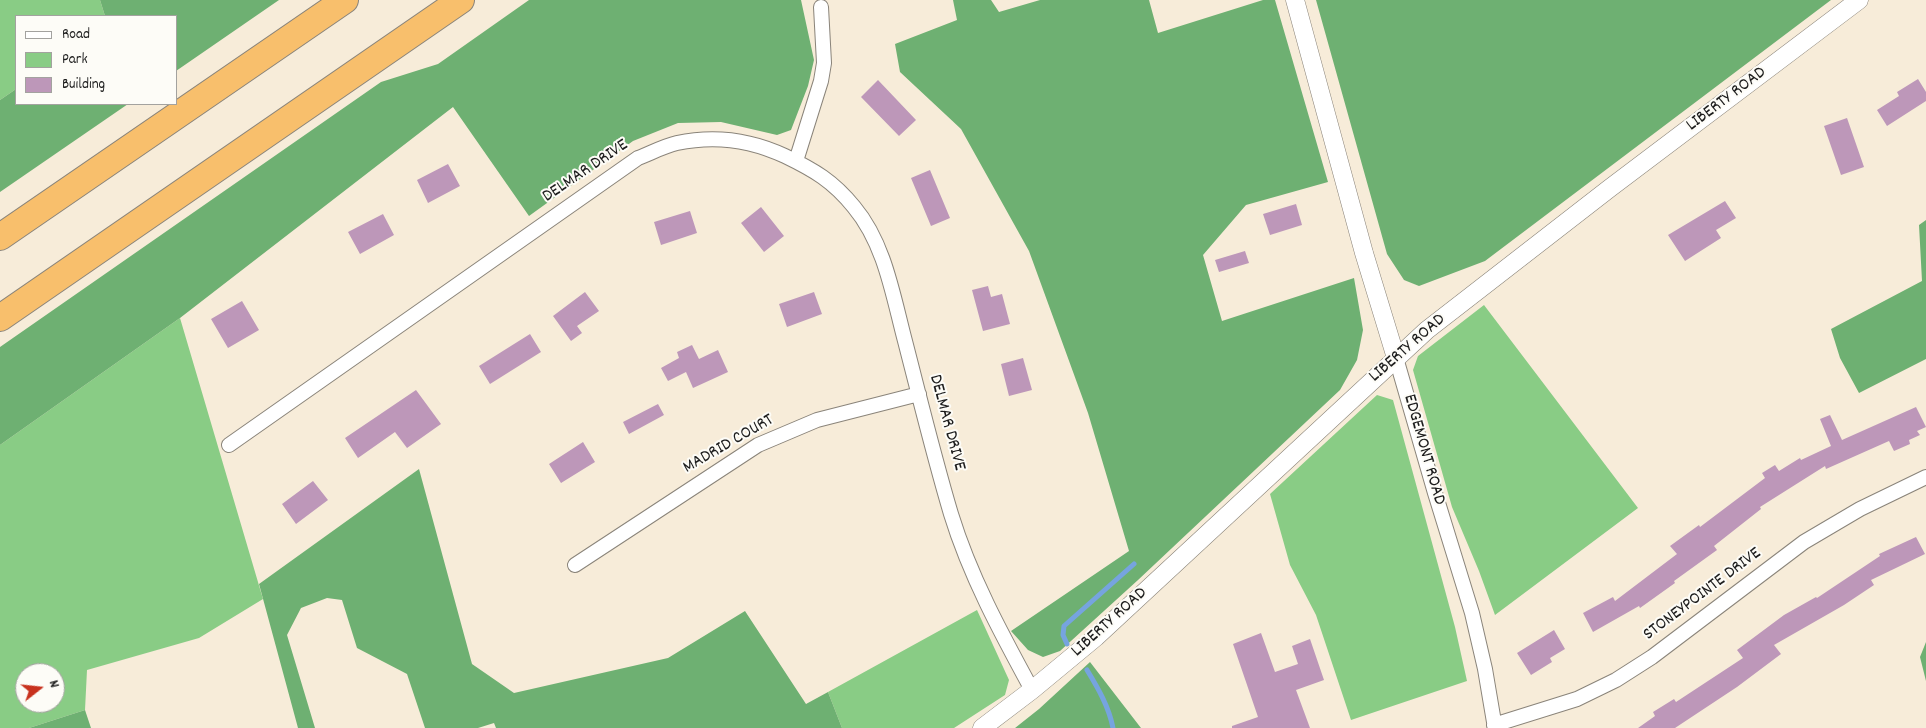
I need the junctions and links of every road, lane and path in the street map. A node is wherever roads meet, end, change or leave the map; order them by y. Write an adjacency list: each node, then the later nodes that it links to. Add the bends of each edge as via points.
1 (345, 0): 7 (highway)
2 (461, 0): 8 (highway)
3 (1295, 0): 9 (street, EDGEMONT ROAD)
4 (1859, 0): 9 (street, LIBERTY ROAD, via 1427,330)
5 (821, 7): 6 (street, via 824,63)
6 (796, 161): 10 (street, DELMAR DRIVE, via 833,184 855,207 872,235 888,275); 11 (street, DELMAR DRIVE, via 765,147 718,139 676,143 638,158)
7 (0, 237)
8 (0, 318)
9 (1396, 358): 14 (street, LIBERTY ROAD, via 1096,637); 15 (street, EDGEMONT ROAD, via 1472,613)
10 (919, 394): 13 (street, MADRID COURT, via 817,420 770,439); 14 (street, DELMAR DRIVE, via 966,557 997,626)
11 (229, 445)
12 (1926, 478): 15 (street, STONEYPOINTE DRIVE, via 1860,509 1804,542 1652,657 1616,680 1578,699)
13 (575, 565)
14 (1032, 690): 16 (street, LIBERTY ROAD)
15 (1495, 727)
16 (982, 728)

